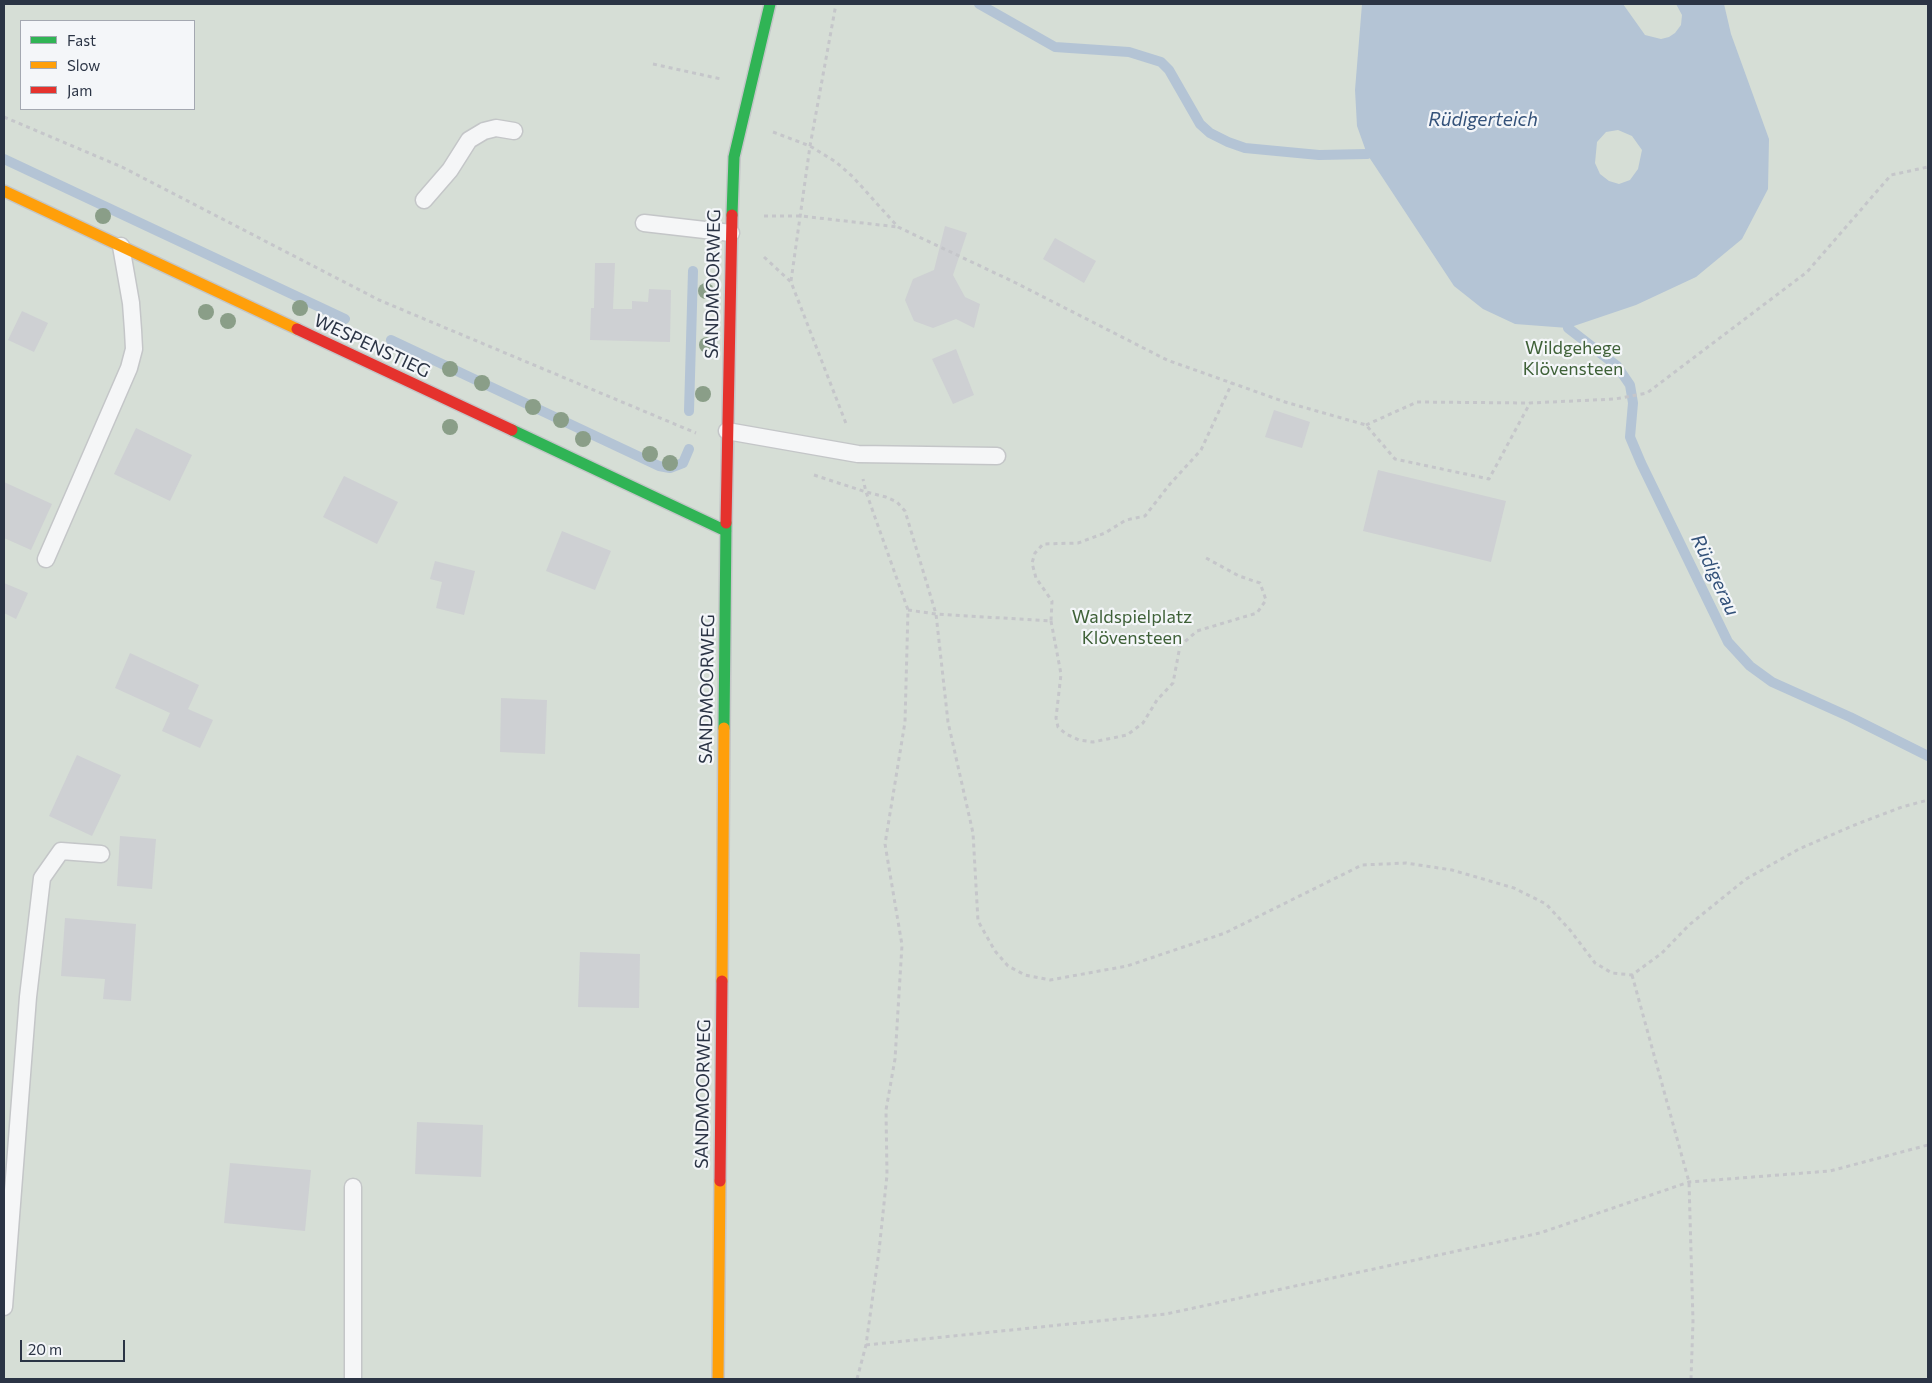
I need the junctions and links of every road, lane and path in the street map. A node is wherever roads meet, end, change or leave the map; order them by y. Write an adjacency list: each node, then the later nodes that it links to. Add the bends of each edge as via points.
1 (770, 4): 4 (street, SANDMOORWEG)
2 (836, 4): 7 (path)
3 (653, 64): 4 (path)
4 (751, 86): 5 (street, SANDMOORWEG)
5 (743, 120): 7 (path); 11 (street, SANDMOORWEG, via 734,157)
6 (514, 131): 10 (lane, via 496,128 469,140 450,170)
7 (810, 146): 12 (path); 14 (path, via 853,177)
8 (1928, 167): 18 (path, via 1891,175 1807,272 1647,393 1615,399)
9 (4, 191): 16 (street, WESPENSTIEG)
10 (424, 200)
11 (731, 216): 12 (path); 15 (street, SANDMOORWEG)
12 (801, 216): 14 (path); 21 (path, via 791,282)
13 (644, 223): 15 (lane)
14 (898, 227): 17 (path, via 1167,360)
15 (731, 233): 20 (street, SANDMOORWEG)
16 (121, 246): 23 (street, WESPENSTIEG); 25 (lane, via 133,330 130,368)
17 (1232, 383): 19 (path); 27 (path, via 1201,450 1145,516 1126,520 1105,533 1078,543 1043,544 1035,552 1032,563 1036,578 1052,601)
18 (1530, 403): 19 (path, via 1417,402); 19 (path, via 1489,479 1394,459)
19 (1366, 425)
20 (727, 431): 21 (lane); 23 (street, SANDMOORWEG)
21 (858, 454): 22 (lane); 26 (path, via 866,492)
22 (997, 456)
23 (726, 531): 38 (street, SANDMOORWEG)
24 (1206, 558): 27 (path, via 1260,583 1266,600 1257,613 1196,631 1180,646 1173,683 1157,700 1143,723 1126,736 1093,742 1079,740 1058,727 1056,718 1061,674)
25 (46, 559)
26 (908, 610): 27 (path); 36 (path, via 905,722 885,844 902,945 895,1059 886,1110 887,1175)
27 (1051, 621)
28 (1928, 800): 31 (path, via 1902,807 1807,845 1746,879)
29 (101, 854): 35 (lane, via 61,852 42,878 28,997)
30 (1025, 975): 31 (path, via 1050,980 1126,966 1225,933 1362,866 1406,862 1452,870 1514,888 1546,904 1595,963 1612,973)
31 (1632, 975): 33 (path)
32 (1928, 1144): 33 (path, via 1830,1171)
33 (1689, 1182): 36 (path, via 1540,1233 1166,1314); 40 (path, via 1693,1321)
34 (353, 1186): 37 (lane)
35 (4, 1308)
36 (866, 1345): 39 (path)
37 (353, 1379)
38 (718, 1379)
39 (857, 1379)
40 (1690, 1379)

